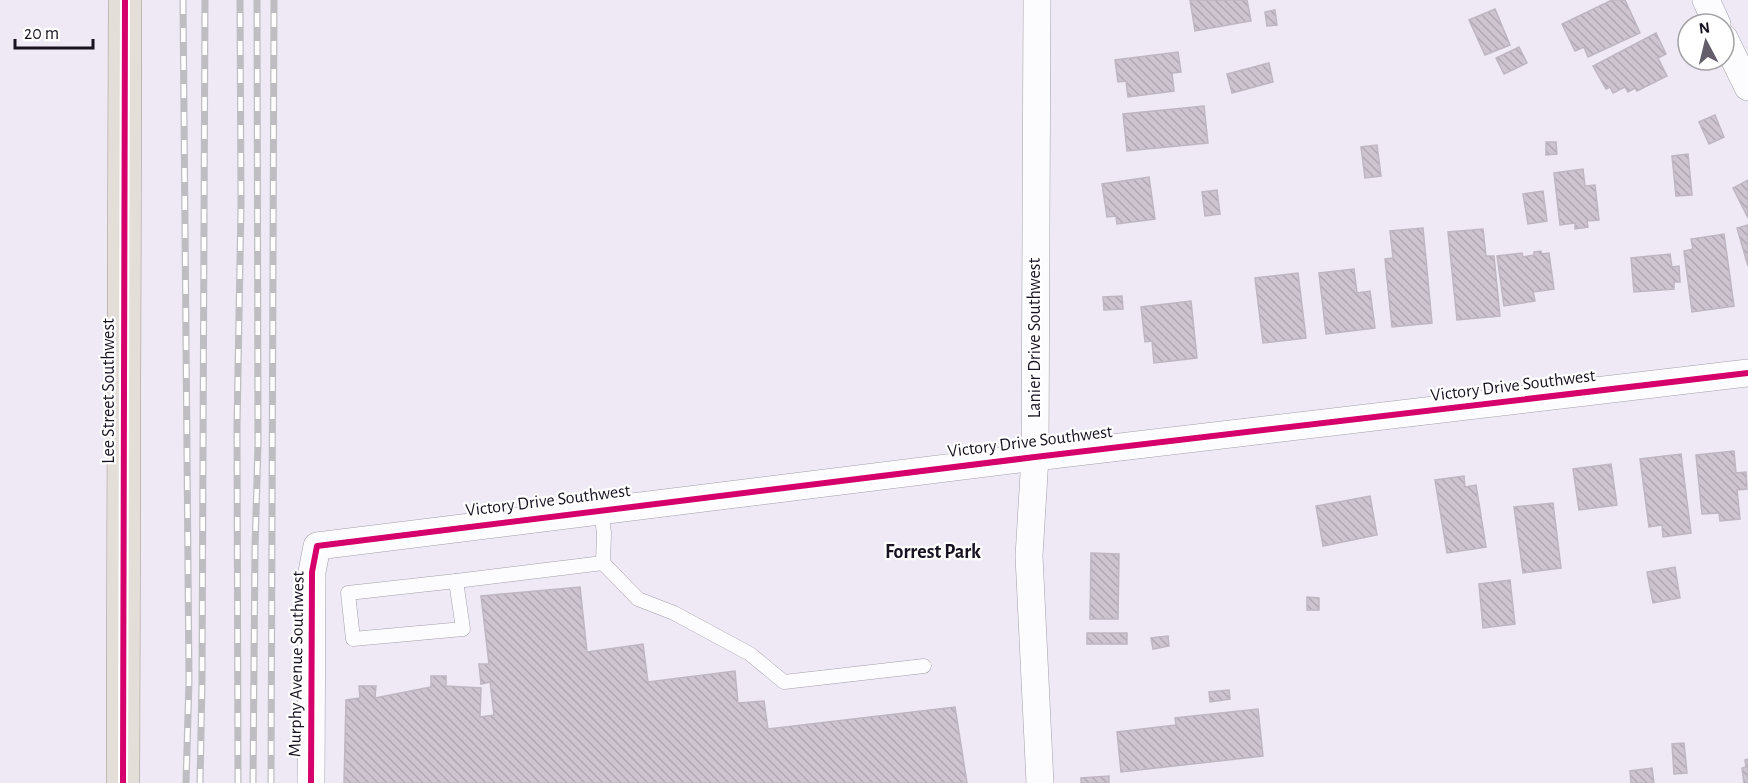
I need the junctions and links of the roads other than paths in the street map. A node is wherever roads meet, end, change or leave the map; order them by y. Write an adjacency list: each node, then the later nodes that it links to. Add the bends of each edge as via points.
1 (125, 0): 12 (main road, Lee Street Southwest)
2 (1036, 0): 6 (street, Lanier Drive Southwest)
3 (1736, 62): 4 (street)
4 (1748, 87)
5 (1748, 373): 6 (street, Victory Drive Southwest)
6 (1035, 456): 7 (street, Victory Drive Southwest); 14 (street, Lanier Drive Southwest, via 1029,556)
7 (601, 510): 8 (street, Victory Drive Southwest); 9 (lane)
8 (317, 546): 13 (street, Murphy Avenue Southwest, via 312,572)
9 (603, 563): 10 (lane); 11 (lane, via 638,599 674,613 750,654 784,682)
10 (456, 581): 10 (lane, via 348,593 353,639 463,628)
11 (924, 666)
12 (123, 783)
13 (311, 783)
14 (1040, 783)

